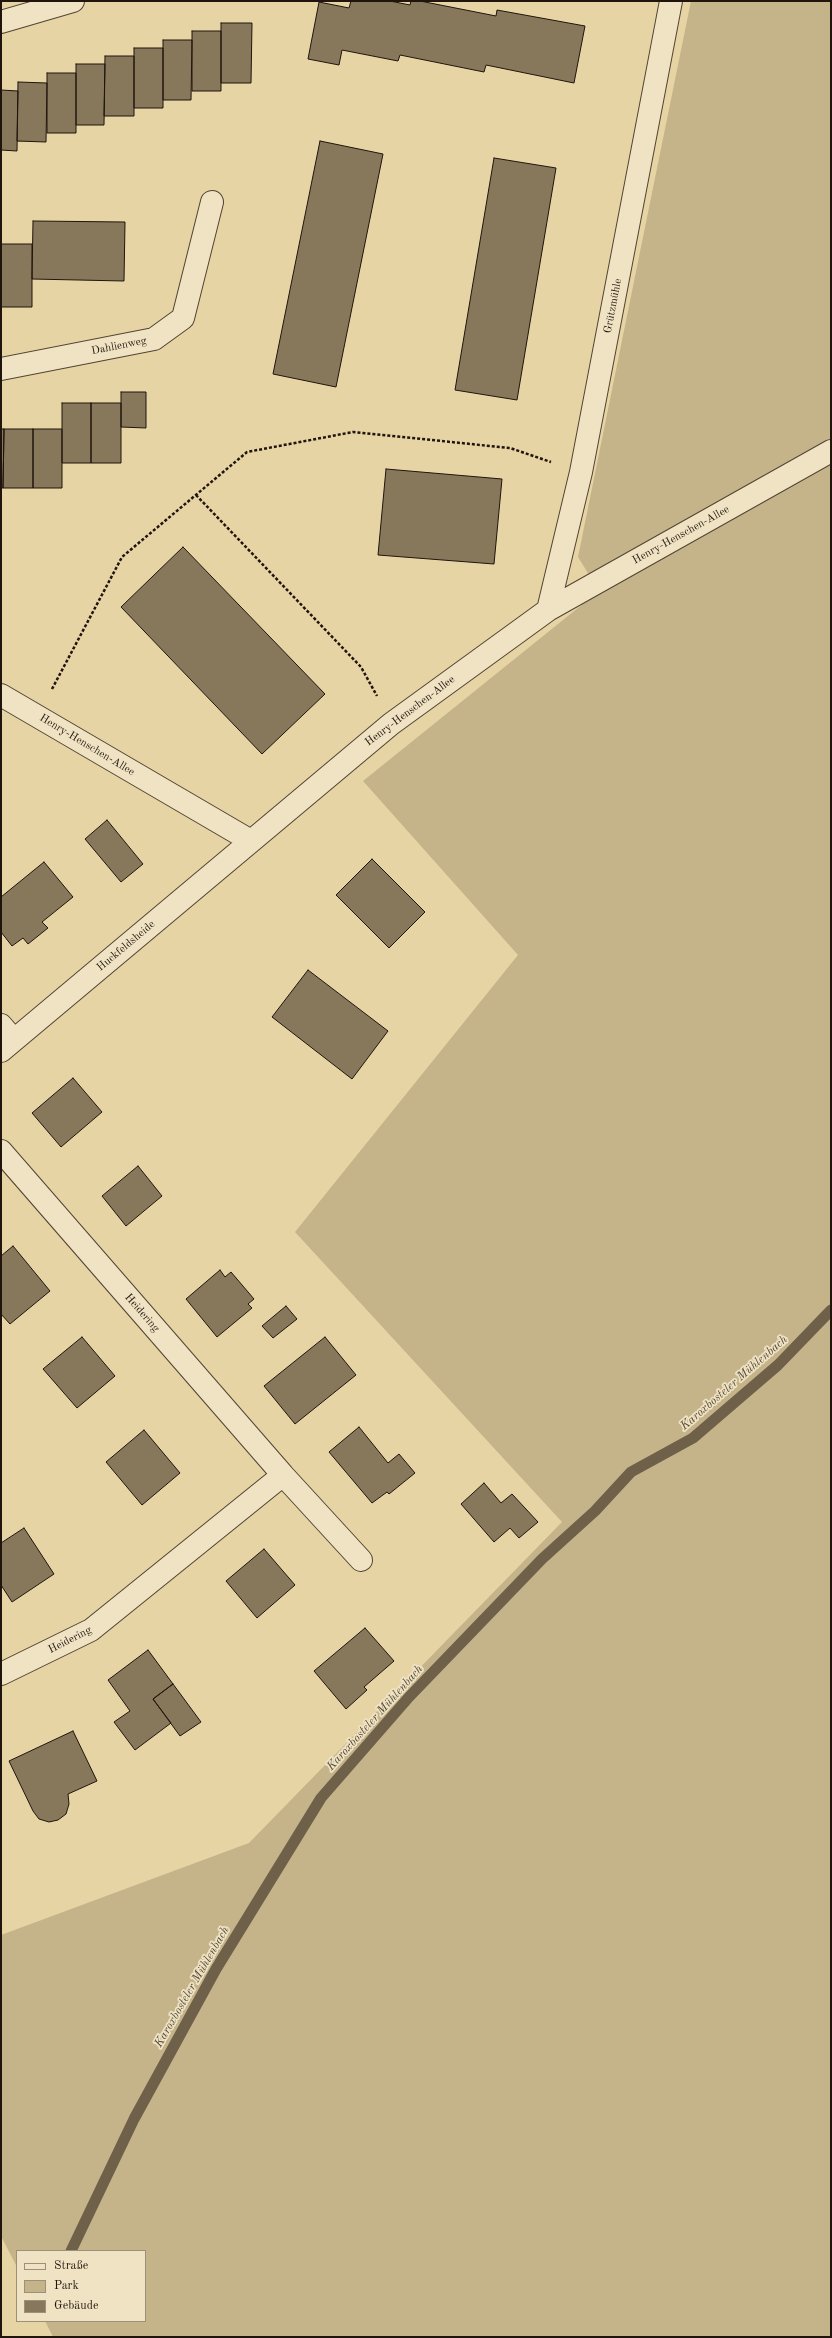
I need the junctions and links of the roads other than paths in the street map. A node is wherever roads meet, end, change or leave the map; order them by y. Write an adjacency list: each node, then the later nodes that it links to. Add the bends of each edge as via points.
1 (74, 1): 3 (street)
2 (671, 1): 7 (street, Grützmühle, via 581,472)
3 (1, 22)
4 (212, 202): 5 (street, Dahlienweg, via 183,318 154,339)
5 (1, 369)
6 (831, 451): 7 (street, Henry-Henschen-Allee)
7 (548, 610): 9 (street, Henry-Henschen-Allee, via 391,724)
8 (1, 695): 9 (street, Henry-Henschen-Allee)
9 (251, 841): 10 (street, Huckfeldsheide)
10 (5, 1039)
11 (1, 1151): 12 (street, Heidering)
12 (283, 1475): 13 (street, Heidering); 14 (street, Heidering, via 91,1630)
13 (361, 1560)
14 (1, 1674)

